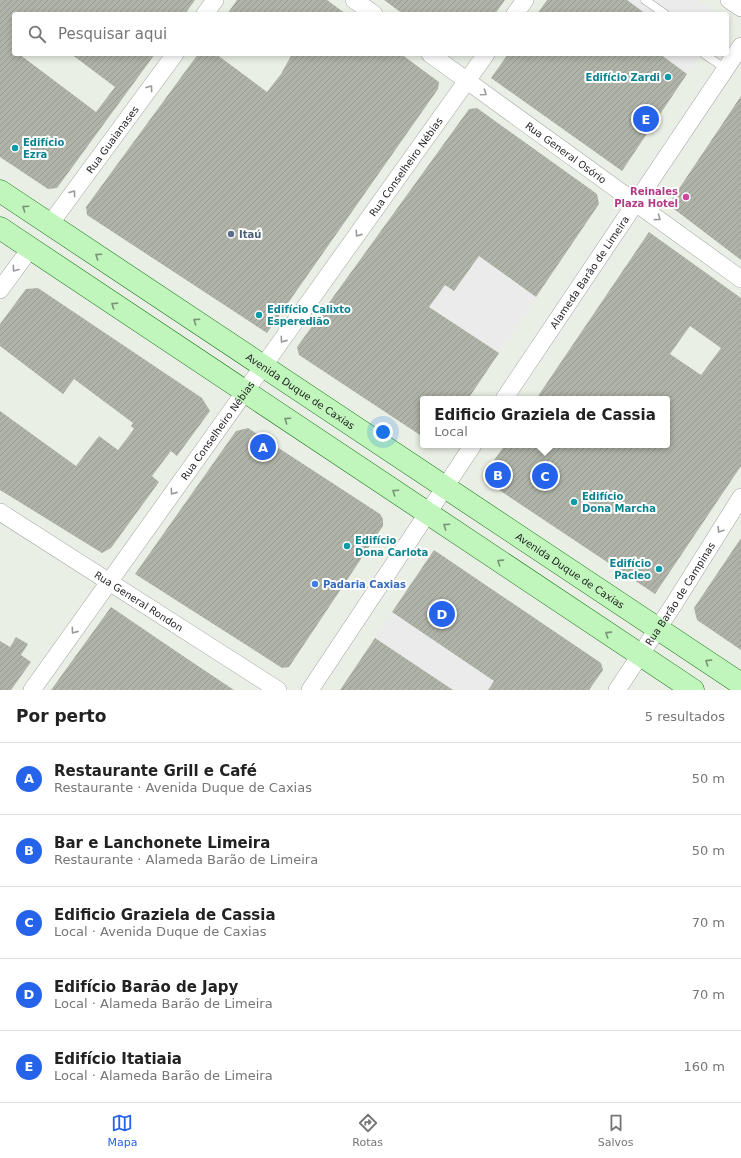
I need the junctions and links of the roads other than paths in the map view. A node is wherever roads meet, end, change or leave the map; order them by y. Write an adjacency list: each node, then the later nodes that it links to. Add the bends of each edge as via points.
1 (215, 0): 7 (street)
2 (354, 0): 8 (street)
3 (526, 0): 9 (street)
4 (645, 0): 10 (lane)
5 (729, 0): 6 (street)
6 (741, 8)
7 (206, 12)
8 (371, 12)
9 (517, 12)
10 (662, 12)
11 (741, 46): 16 (street, Alameda Barão de Limeira)
12 (174, 56): 20 (street, Rua Guaianases, one-way to 12)
13 (433, 56): 17 (street, Rua General Osório)
14 (485, 56): 17 (street, Rua Conselheiro Nébias)
15 (707, 56): 16 (lane)
16 (726, 69): 19 (street, Alameda Barão de Limeira)
17 (467, 81): 19 (street, Rua General Osório, one-way to 19); 27 (street, Rua Conselheiro Nébias, one-way to 27)
18 (0, 191): 20 (main road, Avenida Duque de Caxias, one-way to 18)
19 (636, 202): 23 (street, Rua General Osório, one-way to 23); 29 (street, Alameda Barão de Limeira)
20 (50, 224): 26 (main road, Avenida Duque de Caxias, one-way to 20)
21 (0, 228): 22 (main road)
22 (30, 249): 24 (street, one-way to 24); 25 (main road, one-way to 22)
23 (741, 279)
24 (0, 290)
25 (147, 326): 26 (main road); 28 (main road)
26 (240, 351): 27 (main road, Avenida Duque de Caxias)
27 (264, 367): 28 (street, Rua Conselheiro Nébias); 31 (main road, Avenida Duque de Caxias)
28 (245, 392): 34 (main road, one-way to 28); 35 (street, Rua Conselheiro Nébias, one-way to 35)
29 (506, 396)
30 (471, 448): 31 (street)
31 (445, 488): 34 (street); 36 (main road, Avenida Duque de Caxias)
32 (741, 497): 36 (street, Rua Barão de Campinas, one-way to 36)
33 (0, 512): 35 (street, Rua General Rondon)
34 (427, 514): 37 (main road, one-way to 34); 41 (street)
35 (109, 582): 39 (street, Rua Conselheiro Nébias, one-way to 39); 40 (street, Rua General Rondon)
36 (658, 629): 37 (street, Rua Barão de Campinas); 38 (main road, Avenida Duque de Caxias, one-way to 36)
37 (641, 655): 42 (street, Rua Barão de Campinas); 43 (main road)
38 (741, 684)
39 (32, 690)
40 (278, 690)
41 (310, 690)
42 (617, 690)
43 (693, 690)

